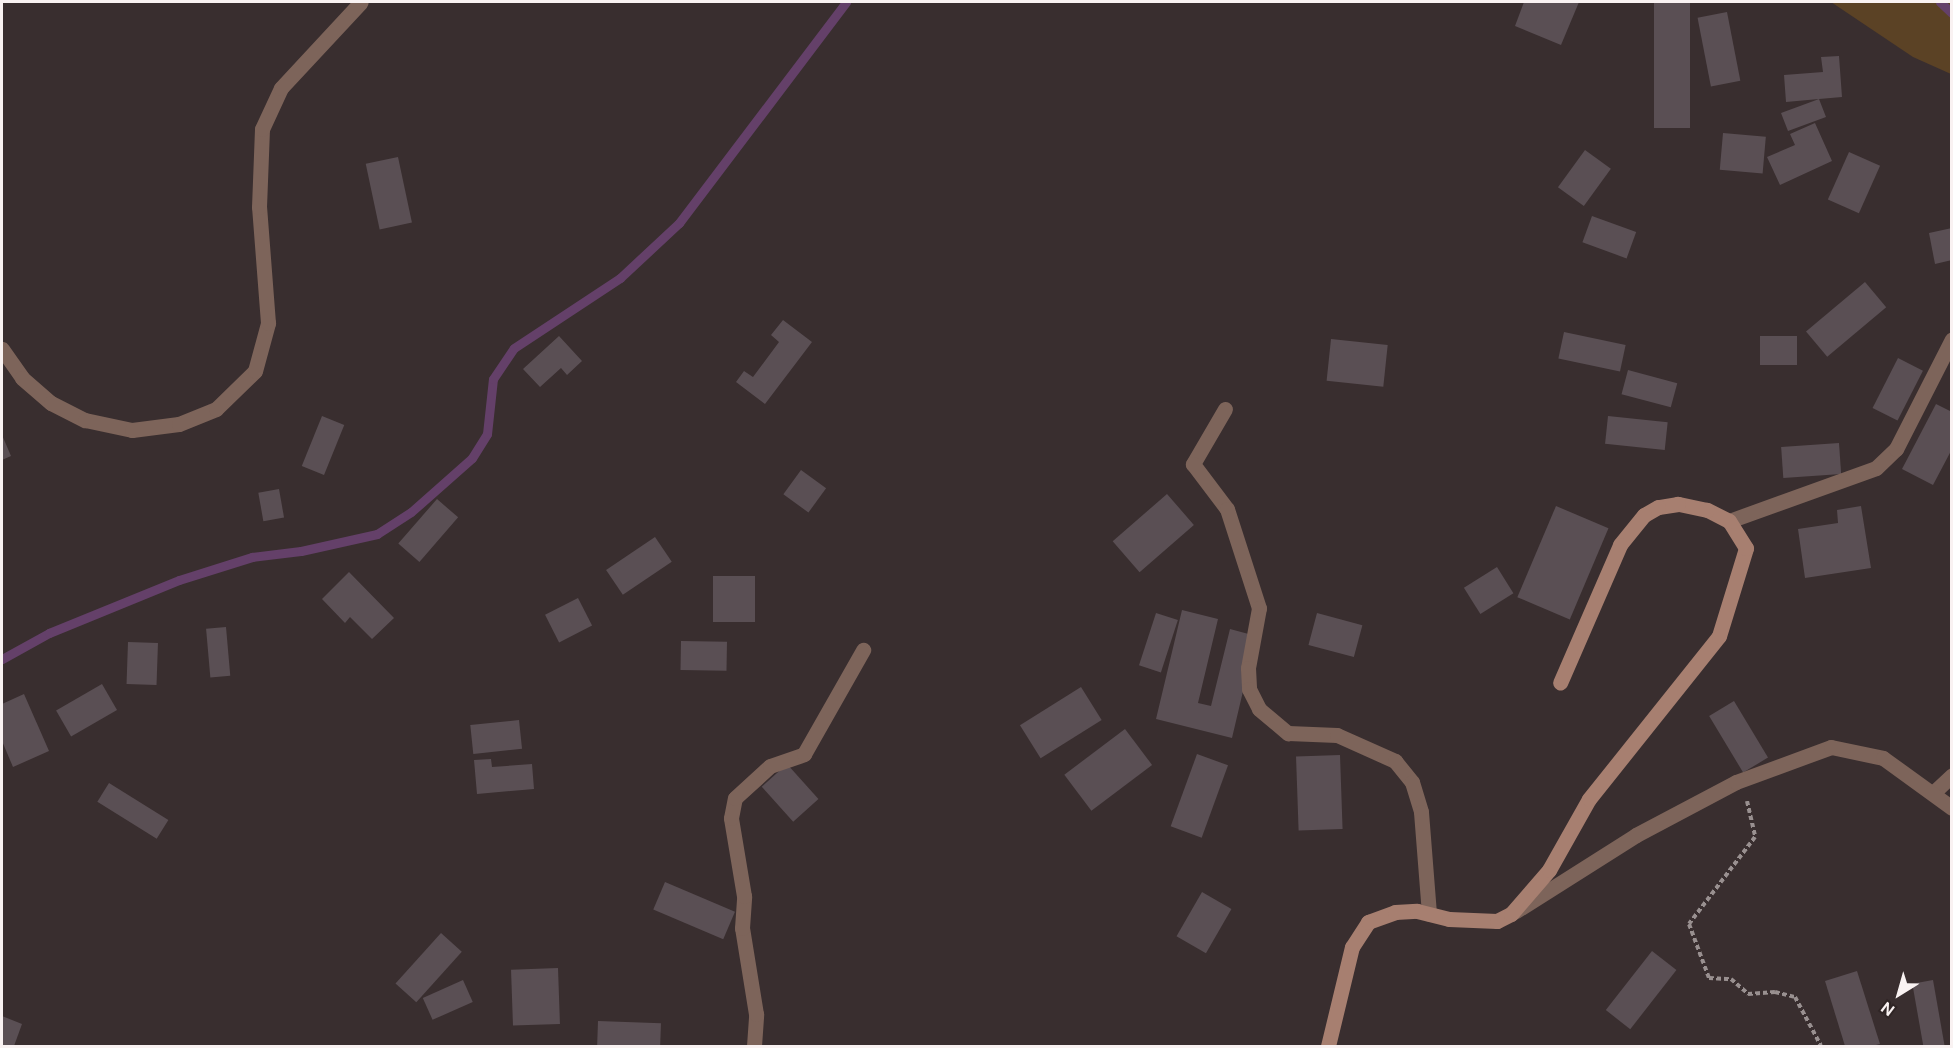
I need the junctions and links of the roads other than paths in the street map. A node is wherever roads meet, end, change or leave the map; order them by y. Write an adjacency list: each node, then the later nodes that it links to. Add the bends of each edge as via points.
1 (361, 2): 3 (street, via 280,88 262,129 258,198 268,323 255,371 216,409 179,424 132,430 85,420 22,378)
2 (1952, 339): 5 (street, via 1896,449 1876,468)
3 (2, 350)
4 (1224, 409): 11 (street, via 1193,464 1227,509 1259,608 1248,668 1249,689 1275,726 1288,733 1337,735 1365,745 1401,768 1412,782 1421,812)
5 (1729, 521): 7 (main road, via 1707,510 1678,504 1658,507 1644,515 1620,545); 12 (main road, via 1746,548 1719,636 1589,799 1549,870)
6 (863, 650): 13 (street, via 804,754 770,766 735,798 730,818 744,896 742,928 756,1014)
7 (1560, 683)
8 (1952, 775): 9 (street)
9 (1933, 793): 10 (street); 12 (street, via 1883,758 1855,748 1831,747 1743,780 1636,835)
10 (1952, 808)
11 (1429, 914): 12 (main road, via 1476,922); 14 (main road, via 1395,912 1368,922 1359,932)
12 (1511, 914)
13 (754, 1047)
14 (1328, 1047)

